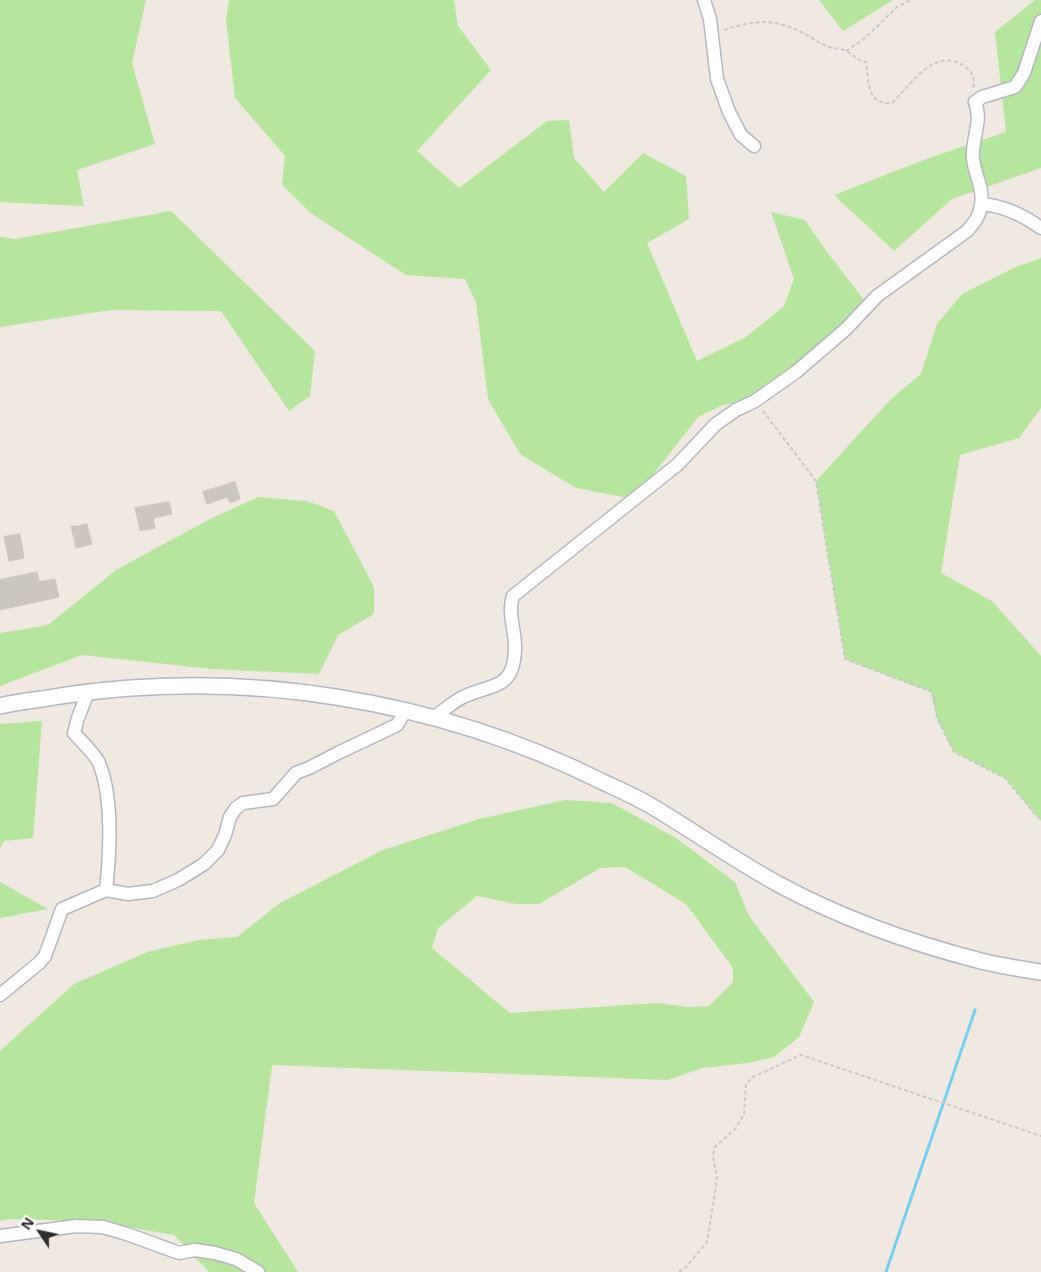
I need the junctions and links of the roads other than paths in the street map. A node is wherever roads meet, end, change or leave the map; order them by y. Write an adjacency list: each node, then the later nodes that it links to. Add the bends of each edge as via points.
1 (704, 0): 3 (street, via 710,19 720,88 741,135)
2 (1041, 21): 4 (street, via 1024,73 1015,87 975,102 978,123 973,158)
3 (754, 146)
4 (982, 204): 5 (street, via 1013,211); 9 (street, via 980,214 967,231 878,296 796,372 716,424 677,465 513,596 510,605 516,647 510,673 500,684 463,697)
5 (1041, 228)
6 (88, 692): 7 (street); 8 (street, via 173,686 258,689); 10 (street, via 74,733 98,761 107,794 109,863)
7 (0, 706)
8 (406, 710): 9 (street); 10 (street, via 397,725 296,773 273,799 243,803 236,808 218,850 204,864 178,880 153,891 128,894)
9 (435, 718): 11 (street, via 548,755 601,780 646,803 779,884 863,924 982,961)
10 (106, 890): 12 (street, via 62,909 39,963)
11 (1041, 972)
12 (0, 995)
13 (0, 1236): 14 (street, via 76,1226 103,1227 180,1253 195,1250 236,1259)
14 (258, 1272)

